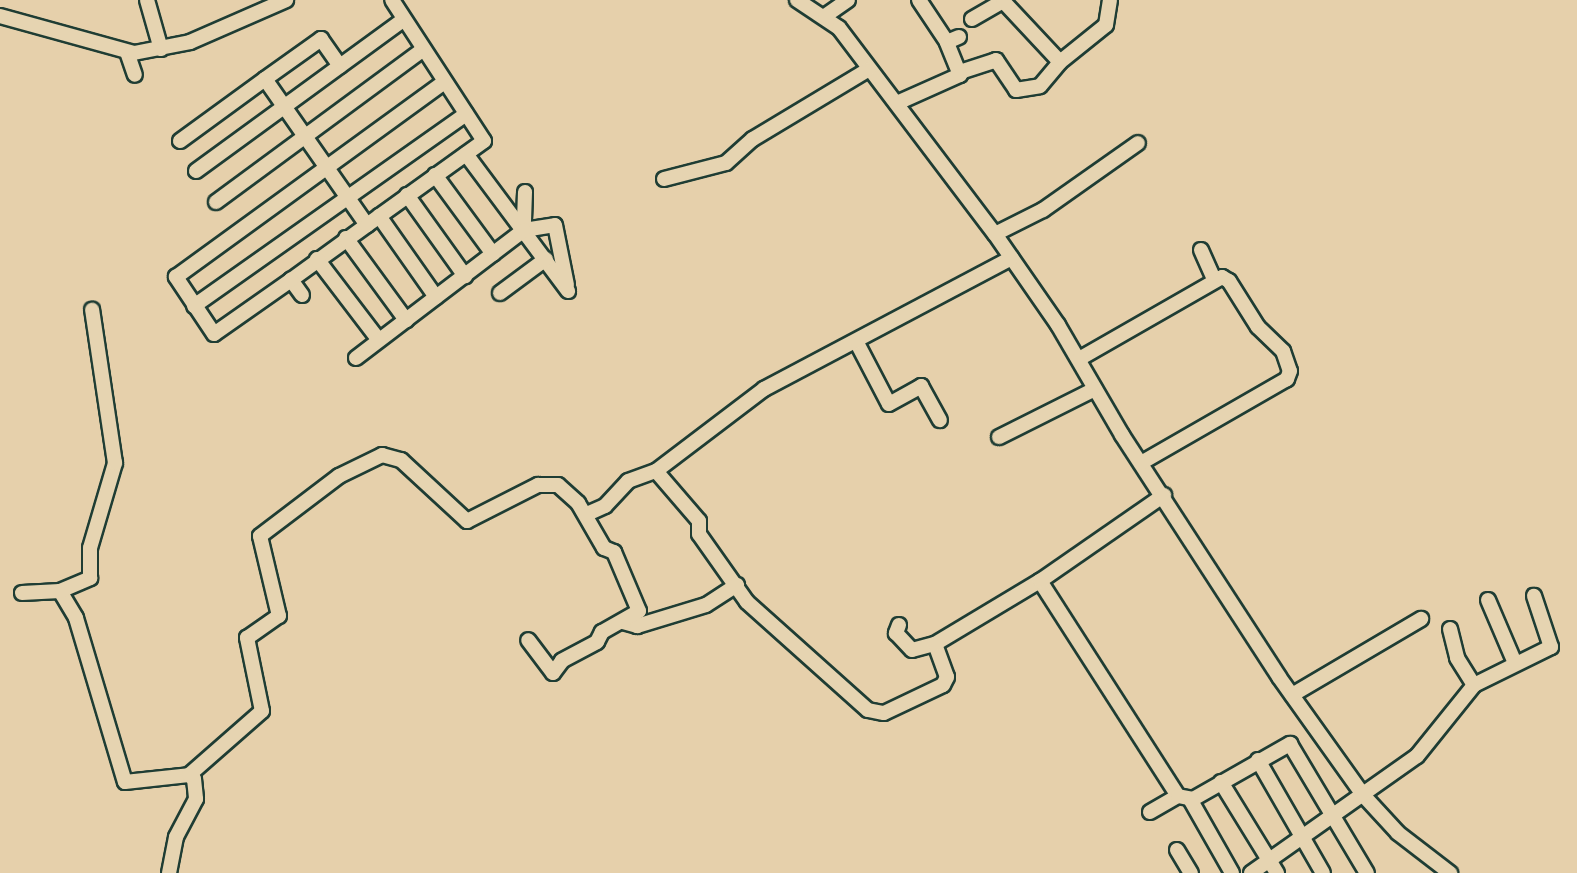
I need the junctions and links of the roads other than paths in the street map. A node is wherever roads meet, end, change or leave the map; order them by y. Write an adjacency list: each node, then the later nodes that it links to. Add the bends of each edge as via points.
1 (147, 0): 12 (street)
2 (286, 0): 12 (street)
3 (392, 0): 11 (street)
4 (797, 0): 9 (street)
5 (920, 0): 18 (street, via 953,40)
6 (1110, 0): 16 (street, via 1106,25)
7 (851, 1): 9 (street)
8 (0, 16): 14 (street)
9 (826, 16): 17 (street)
10 (972, 19): 16 (street, via 1003,2)
11 (403, 20): 13 (street); 15 (street)
12 (161, 49): 14 (street)
13 (422, 51): 21 (street); 25 (street)
14 (127, 52): 19 (street)
15 (336, 60): 20 (street, via 321,40); 23 (street)
16 (1060, 62): 18 (street, via 1046,83 1024,91 1015,89 996,60)
17 (869, 68): 22 (street); 34 (street, via 726,162)
18 (960, 72): 22 (street)
19 (136, 76)
20 (265, 79): 23 (street); 26 (street)
21 (443, 83): 24 (street); 30 (street)
22 (897, 103): 41 (street)
23 (285, 107): 25 (street); 31 (street)
24 (466, 114): 27 (street); 37 (street)
25 (306, 135): 30 (street); 38 (street)
26 (180, 141)
27 (484, 141): 29 (street); 33 (street)
28 (1138, 143): 41 (street, via 1043,210)
29 (466, 154): 32 (street); 33 (street)
30 (328, 165): 37 (street); 52 (street, via 179,273 176,281)
31 (196, 171)
32 (436, 175): 36 (street); 44 (street)
33 (486, 178): 40 (street)
34 (664, 179)
35 (525, 192): 40 (street)
36 (407, 195): 39 (street); 48 (street)
37 (348, 197): 39 (street); 52 (street)
38 (216, 202)
39 (373, 220): 42 (street); 51 (street)
40 (524, 230): 44 (street); 47 (street); 47 (street, via 556,225 568,290)
41 (995, 234): 45 (street)
42 (346, 238): 46 (street); 54 (street)
43 (1201, 250): 49 (street)
44 (493, 254): 48 (street)
45 (1011, 258): 56 (street); 58 (street)
46 (317, 259): 52 (street, via 297,288 214,334); 55 (street)
47 (546, 259): 50 (street)
48 (464, 276): 51 (street)
49 (1214, 279): 58 (street); 62 (street, via 1229,281 1258,328 1283,351 1290,374)
50 (500, 292)
51 (436, 297): 54 (street)
52 (194, 306)
53 (92, 310): 68 (street, via 115,463 90,548 90,578)
54 (406, 320): 55 (street)
55 (378, 340): 57 (street)
56 (856, 342): 60 (street, via 889,404 921,386); 63 (street, via 764,390)
57 (356, 358)
58 (1078, 358): 59 (street)
59 (1095, 388): 61 (street); 62 (street)
60 (940, 420)
61 (999, 437)
62 (1141, 463): 64 (street)
63 (656, 471): 65 (street, via 628,481 606,506); 67 (street, via 699,522 699,532)
64 (1164, 496): 66 (street); 80 (street)
65 (587, 514): 73 (street, via 638,605); 82 (street, via 565,490 549,484 467,521 389,456 339,476 260,536 278,616 247,640 262,711)
66 (1040, 581): 77 (street); 85 (street)
67 (737, 585): 73 (street, via 706,605 637,626); 77 (street, via 836,684 876,713 943,686 947,677)
68 (60, 591): 69 (street); 82 (street, via 76,618 125,782)
69 (22, 592)
70 (1534, 596): 78 (street, via 1552,644)
71 (1488, 600): 78 (street)
72 (1422, 619): 80 (street)
73 (623, 622): 76 (street, via 553,672)
74 (899, 625): 77 (street, via 896,634 912,650)
75 (1450, 629): 79 (street, via 1457,658)
76 (528, 640)
77 (935, 644)
78 (1516, 663): 79 (street)
79 (1474, 684): 84 (street, via 1418,756)
80 (1292, 695): 84 (street)
81 (1258, 760): 83 (street); 87 (street, via 1290,744); 88 (street)
82 (189, 775): 91 (street, via 197,794 176,837)
83 (1221, 782): 85 (street); 90 (street)
84 (1364, 796): 87 (street); 97 (street)
85 (1184, 798): 86 (street); 93 (street)
86 (1150, 812)
87 (1334, 817): 88 (street); 96 (street)
88 (1302, 838): 90 (street); 95 (street)
89 (1178, 850): 92 (street)
90 (1274, 867): 94 (street)
91 (169, 873)
92 (1191, 873)
93 (1232, 873)
94 (1251, 873)
95 (1323, 873)
96 (1367, 873)
97 (1450, 873)

